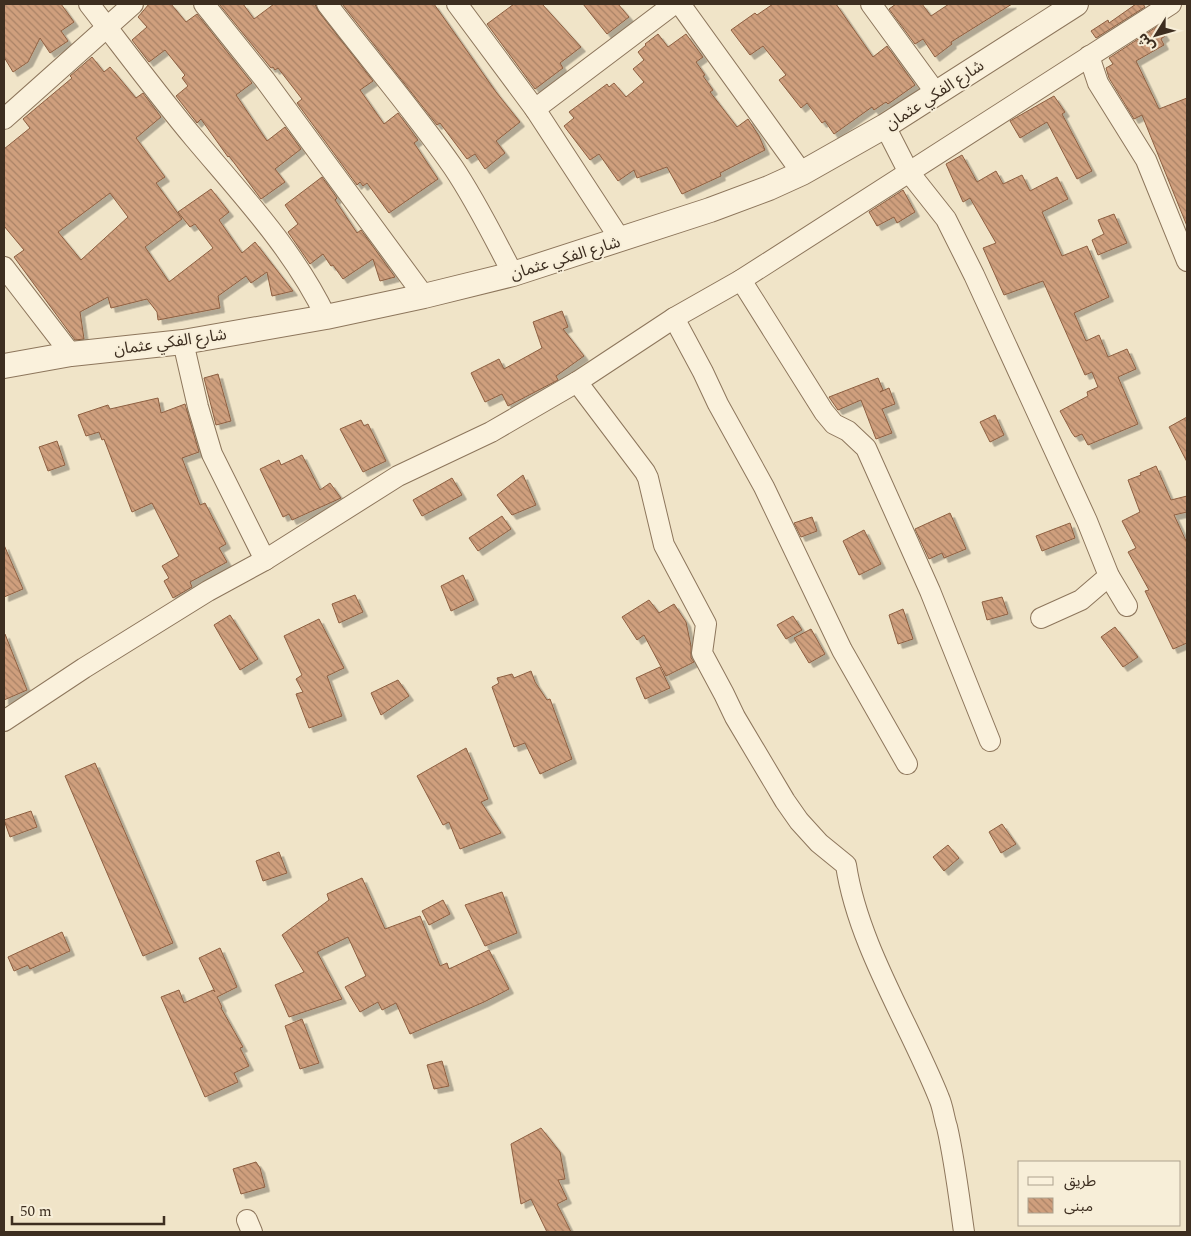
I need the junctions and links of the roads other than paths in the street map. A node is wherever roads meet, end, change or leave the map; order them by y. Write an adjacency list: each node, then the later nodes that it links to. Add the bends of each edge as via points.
1 (89, 4): 11 (street)
2 (133, 4): 11 (street)
3 (204, 4): 24 (street, via 265,80)
4 (327, 4): 22 (street, via 454,168)
5 (457, 4): 14 (street)
6 (674, 4): 14 (street)
7 (680, 4): 18 (street)
8 (871, 4): 13 (street)
9 (1076, 4): 13 (street, شارع الفكي عثمان)
10 (1166, 5): 12 (street)
11 (107, 27): 15 (street); 25 (street, via 193,137 255,208 313,290)
12 (1089, 56): 17 (street); 20 (street, via 1098,83 1146,160)
13 (936, 93): 16 (street, شارع الفكي عثمان)
14 (535, 109): 19 (street)
15 (4, 119)
16 (885, 126): 17 (street); 18 (street, شارع الفكي عثمان)
17 (908, 171): 23 (street); 32 (street, via 946,219 974,275)
18 (802, 173): 19 (street, شارع الفكي عثمان, via 710,210)
19 (620, 240): 22 (street, شارع الفكي عثمان)
20 (1187, 261)
21 (4, 267): 28 (street)
22 (512, 274): 24 (street, شارع الفكي عثمان)
23 (741, 280): 26 (street); 36 (street, via 824,412 834,424 848,430 866,448 930,591)
24 (424, 296): 25 (street, شارع الفكي عثمان)
25 (326, 317): 27 (street, شارع الفكي عثمان)
26 (674, 318): 30 (street); 37 (street, via 764,487 842,650)
27 (183, 342): 28 (street, شارع الفكي عثمان); 31 (street, via 212,454)
28 (72, 354): 29 (street, شارع الفكي عثمان)
29 (4, 366)
30 (577, 382): 31 (street, via 491,432 398,476); 38 (street, via 645,472 664,545 706,624 702,653 735,717 799,821 846,865 849,888 876,962 940,1100 954,1156)
31 (265, 560): 35 (street, via 208,591)
32 (1109, 576): 33 (street); 34 (street, via 1081,600)
33 (1127, 606)
34 (1041, 618)
35 (4, 721)
36 (990, 741)
37 (907, 764)
38 (964, 1232)

